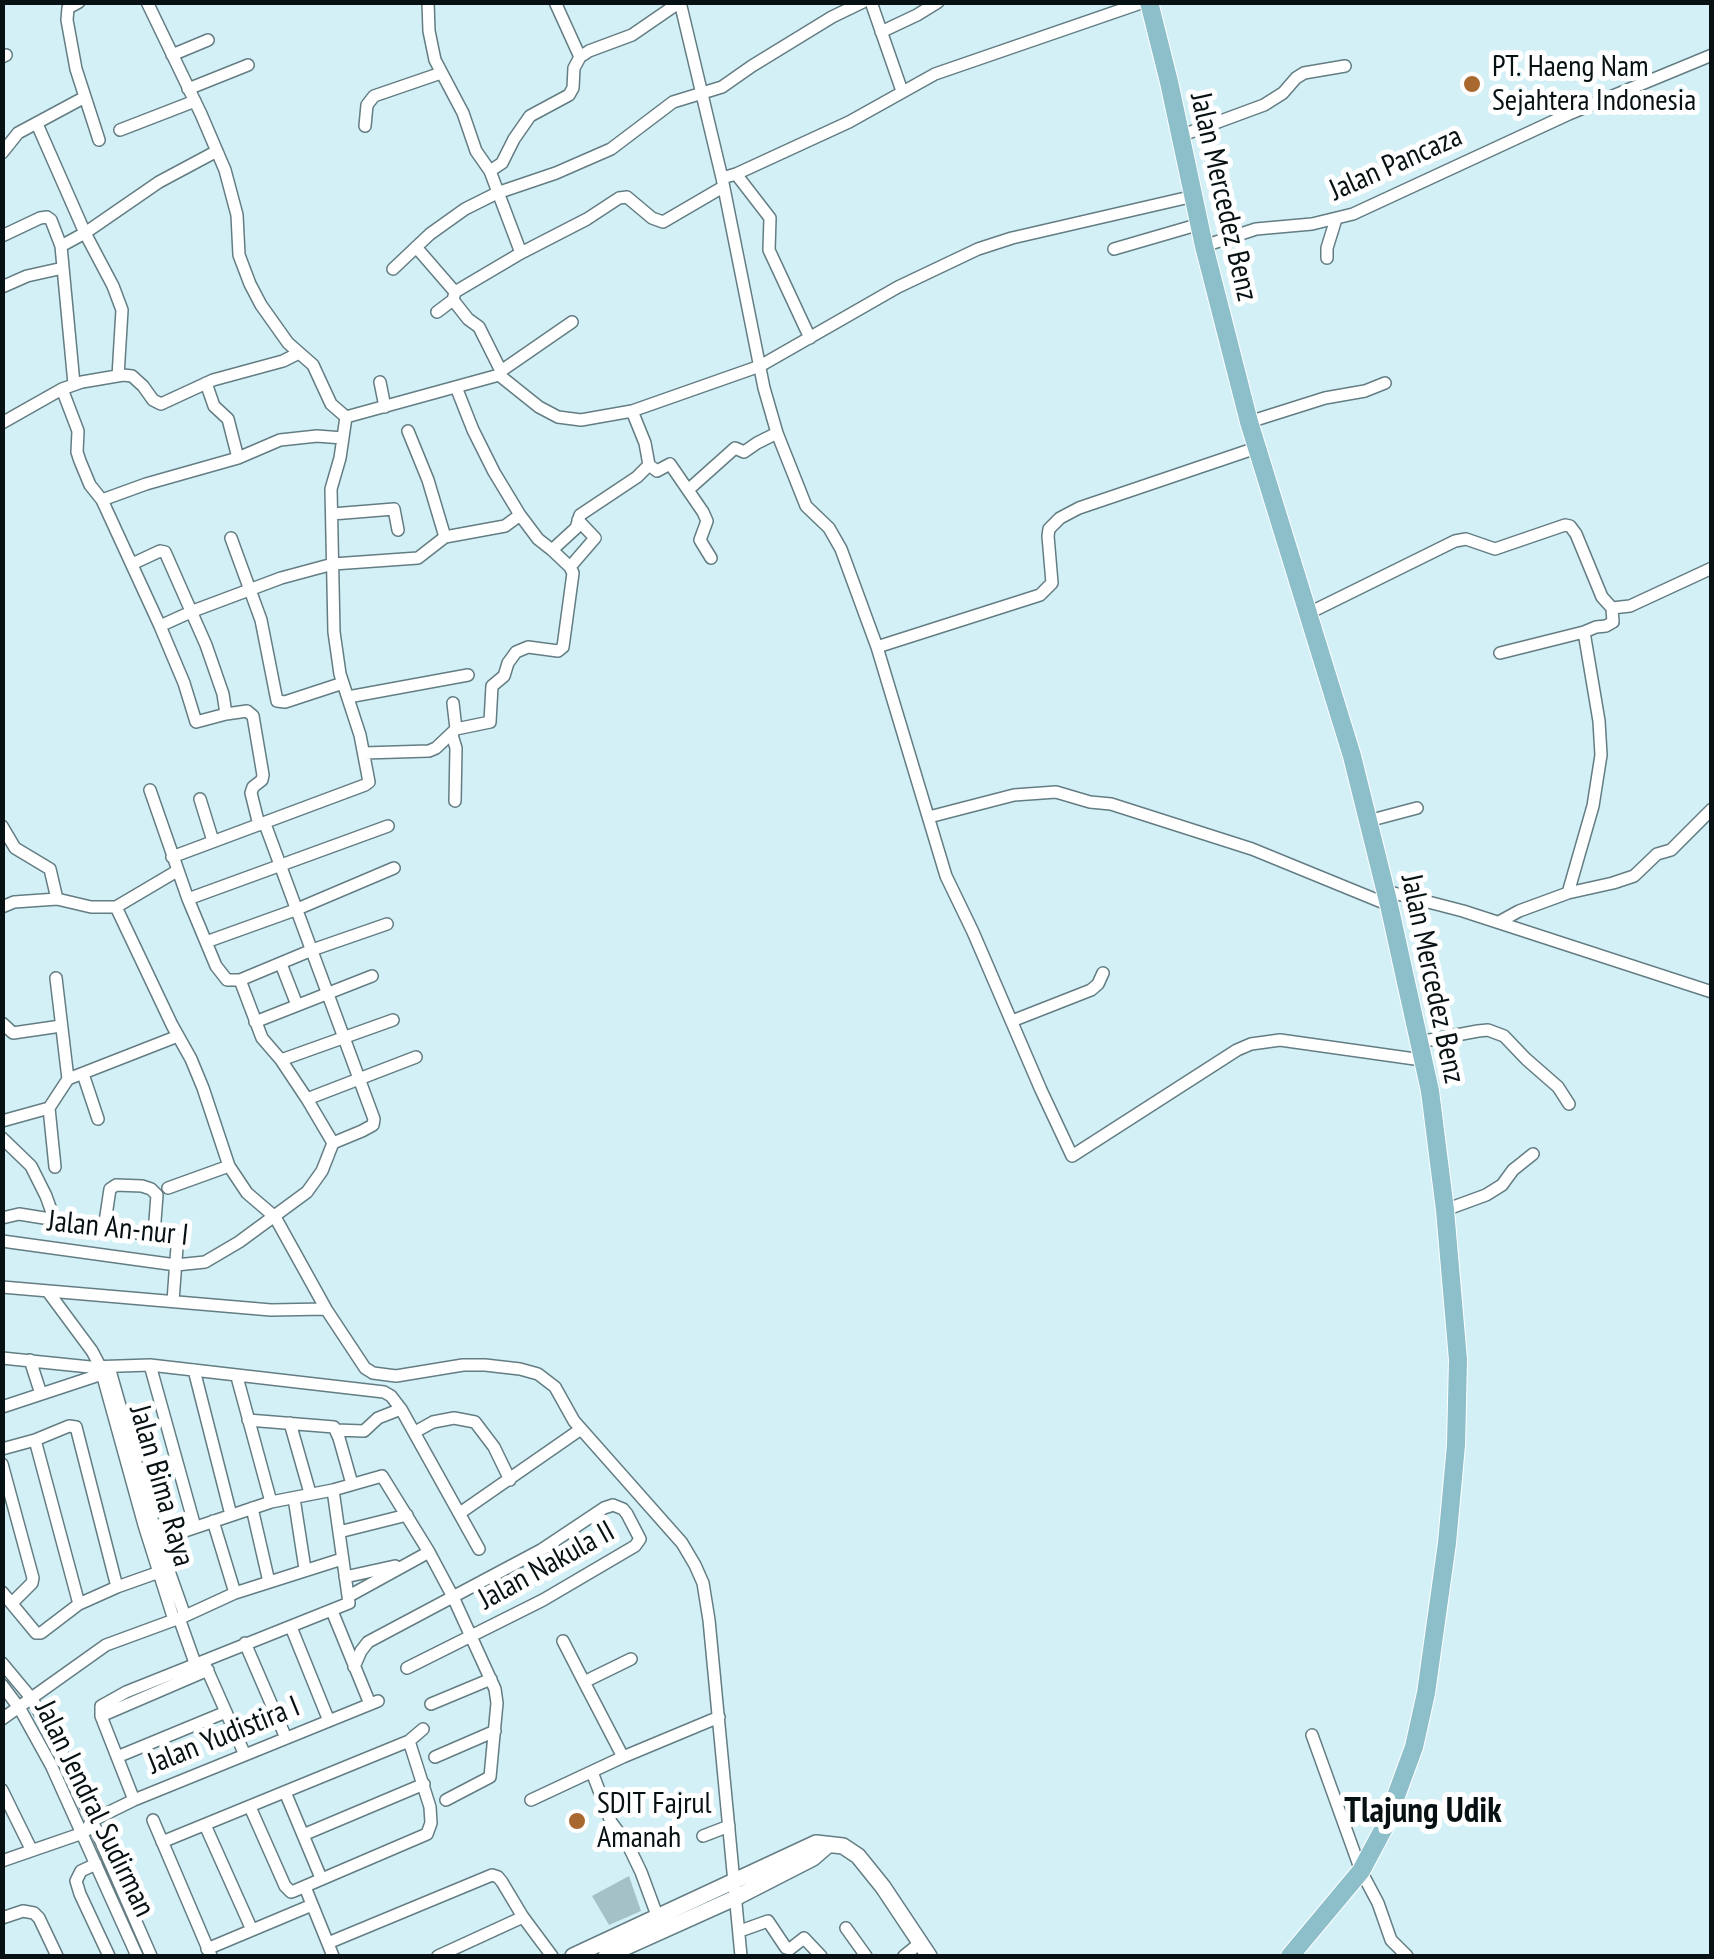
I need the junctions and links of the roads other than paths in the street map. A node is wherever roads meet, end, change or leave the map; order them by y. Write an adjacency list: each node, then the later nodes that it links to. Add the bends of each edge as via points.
1 (79, 2): 21 (street, via 66,14)
2 (148, 2): 12 (street)
3 (428, 2): 17 (street, via 430,41)
4 (555, 2): 14 (street)
5 (680, 2): 14 (street, via 632,35); 19 (street)
6 (862, 2): 19 (street)
7 (871, 2): 10 (street)
8 (938, 2): 10 (street)
9 (1146, 2): 18 (street); 25 (main road, Jalan Mercedez Benz)
10 (881, 32): 18 (street)
11 (208, 40): 12 (street)
12 (172, 55): 20 (street)
13 (1712, 55): 34 (street, Jalan Pancaza)
14 (580, 57): 29 (street, via 570,95 526,120 502,163)
15 (248, 65): 20 (street)
16 (1345, 66): 25 (street, via 1300,75 1284,94)
17 (441, 73): 23 (street, via 374,96 366,105); 29 (street)
18 (902, 91): 30 (street)
19 (702, 93): 31 (street); 32 (street, via 672,102 611,150)
20 (191, 95): 24 (street); 27 (street)
21 (85, 97): 22 (street); 26 (street)
22 (36, 124): 28 (street); 36 (street)
23 (365, 126)
24 (120, 130)
25 (1180, 136): 33 (main road, Jalan Mercedez Benz)
26 (99, 140)
27 (218, 151): 36 (street, via 158,182); 51 (street, via 250,284)
28 (2, 153)
29 (490, 171): 32 (street)
30 (736, 174): 31 (street); 50 (street, via 770,218 769,250)
31 (723, 183): 42 (street, via 664,222 619,198); 52 (street)
32 (496, 193): 40 (street); 42 (street)
33 (1194, 196): 35 (main road, Jalan Mercedez Benz); 50 (street, via 978,248)
34 (1336, 220): 39 (street, Jalan Pancaza, via 1256,229); 43 (street)
35 (1200, 224): 39 (main road, Jalan Mercedez Benz); 41 (street)
36 (85, 233): 38 (street); 54 (street, via 122,310)
37 (2, 236): 38 (street, via 47,217)
38 (61, 246): 44 (street)
39 (1204, 246): 63 (main road, Jalan Mercedez Benz)
40 (416, 247): 45 (street); 47 (street)
41 (1114, 249)
42 (521, 253): 47 (street)
43 (1328, 258)
44 (63, 268): 46 (street); 58 (street)
45 (393, 268)
46 (2, 287)
47 (454, 296): 48 (street); 53 (street)
48 (436, 312)
49 (572, 322): 53 (street)
50 (810, 338): 52 (street)
51 (299, 353): 56 (street); 62 (street)
52 (760, 366): 61 (street); 66 (street)
53 (500, 373): 59 (street); 61 (street, via 558,417)
54 (118, 376): 56 (street, via 136,378 158,404); 58 (street)
55 (380, 382): 60 (street)
56 (206, 383): 69 (street, via 214,406 228,419)
57 (1386, 383): 63 (street)
58 (68, 386): 64 (street); 72 (street, via 77,452)
59 (456, 388): 60 (street); 74 (street)
60 (385, 407): 62 (street)
61 (632, 412): 70 (street)
62 (346, 417): 67 (street)
63 (1249, 422): 68 (main road, Jalan Mercedez Benz)
64 (2, 423)
65 (408, 431): 77 (street)
66 (777, 433): 71 (street, via 744,452 734,449); 91 (street, via 806,506 840,549)
67 (343, 438): 69 (street, via 280,440); 73 (street)
68 (1256, 448): 88 (main road, Jalan Mercedez Benz); 91 (street, via 1079,508 1049,529 1052,583 1040,594)
69 (238, 458): 72 (street)
70 (650, 465): 71 (street, via 657,471 670,464); 75 (street)
71 (688, 490): 80 (street, via 706,518 700,540)
72 (102, 500): 81 (street)
73 (332, 514): 76 (street, via 394,509); 82 (street)
74 (520, 515): 77 (street, via 504,526); 79 (street)
75 (578, 520): 79 (street); 83 (street, via 595,538)
76 (398, 530)
77 (445, 537): 82 (street, via 418,558)
78 (231, 538): 85 (street)
79 (552, 550): 83 (street)
80 (711, 558)
81 (132, 564): 87 (street, via 165,552); 89 (street)
82 (333, 564): 85 (street); 94 (street)
83 (570, 567): 98 (street, via 562,649 516,652 492,686 490,722)
84 (1712, 568): 86 (street)
85 (250, 589): 87 (street); 94 (street, via 277,701)
86 (1612, 608): 88 (street, via 1576,534 1565,526 1495,549 1456,541); 90 (street, via 1612,623)
87 (193, 612): 89 (street); 97 (street)
88 (1307, 614): 106 (main road, Jalan Mercedez Benz)
89 (160, 626): 97 (street, via 196,722)
90 (1584, 632): 92 (street); 115 (street, via 1601,755)
91 (877, 647): 105 (street)
92 (1500, 653)
93 (468, 675): 95 (street)
94 (342, 683): 95 (street)
95 (348, 697): 99 (street)
96 (453, 703): 98 (street)
97 (226, 714): 107 (street, via 253,716 263,775 251,793)
98 (454, 732): 99 (street, via 428,751); 102 (street)
99 (364, 753): 107 (street, via 366,786)
100 (150, 790): 111 (street)
101 (200, 798): 110 (street)
102 (455, 800)
103 (1417, 808): 106 (street)
104 (1712, 809): 115 (street, via 1634,876)
105 (929, 817): 116 (street, via 1014,795 1056,792 1252,849); 135 (street, via 946,876)
106 (1368, 820): 116 (main road, Jalan Mercedez Benz)
107 (262, 824): 110 (street); 112 (street)
108 (2, 826): 117 (street, via 15,848 50,869)
109 (388, 826): 112 (street)
110 (214, 841): 111 (street)
111 (172, 857): 114 (street)
112 (281, 866): 118 (street); 121 (street)
113 (394, 868): 121 (street)
114 (178, 871): 118 (street); 120 (street)
115 (1568, 893): 122 (street)
116 (1387, 898): 122 (street); 141 (main road, Jalan Mercedez Benz)
117 (57, 899): 119 (street); 120 (street)
118 (188, 899): 124 (street)
119 (2, 907)
120 (116, 907): 139 (street)
121 (295, 910): 124 (street); 125 (street)
122 (1499, 922): 131 (street)
123 (387, 924): 125 (street)
124 (206, 942): 130 (street, via 222,976)
125 (312, 950): 126 (street); 132 (street)
126 (281, 964): 130 (street); 133 (street)
127 (1103, 973): 135 (street, via 1091,990)
128 (372, 976): 132 (street)
129 (56, 978): 138 (street)
130 (240, 980): 136 (street)
131 (1712, 992)
132 (328, 994): 133 (street); 140 (street)
133 (296, 1005): 136 (street)
134 (394, 1020): 140 (street)
135 (1012, 1021): 141 (street, via 1072,1156 1250,1044 1280,1040)
136 (255, 1022): 143 (street)
137 (2, 1023): 138 (street, via 13,1033)
138 (61, 1026): 145 (street)
139 (178, 1036): 144 (street); 155 (street)
140 (344, 1036): 143 (street); 146 (street)
141 (1420, 1051): 148 (street, via 1488,1030 1504,1036); 158 (main road, Jalan Mercedez Benz)
142 (416, 1057): 146 (street)
143 (280, 1060): 147 (street)
144 (83, 1074): 145 (street); 151 (street)
145 (68, 1079): 149 (street)
146 (358, 1079): 147 (street); 153 (street, via 374,1123)
147 (308, 1099): 153 (street)
148 (1569, 1104)
149 (49, 1108): 150 (street); 156 (street)
150 (4, 1117)
151 (98, 1119)
152 (2, 1138): 161 (street, via 31,1166)
153 (332, 1142): 159 (street, Jalan An-nur I, via 313,1185)
154 (1533, 1154): 158 (street, via 1482,1198)
155 (228, 1166): 157 (street); 159 (street)
156 (54, 1167)
157 (168, 1188)
158 (1445, 1210): 268 (main road, Jalan Mercedez Benz, via 1458,1360 1436,1633 1414,1747)
159 (276, 1217): 165 (street, Jalan An-nur I, via 205,1262); 169 (street)
160 (2, 1218): 161 (street)
161 (56, 1220): 162 (street)
162 (104, 1228): 163 (street); 163 (street, via 112,1187 146,1187 157,1195)
163 (154, 1234): 165 (street, via 176,1241)
164 (2, 1240): 165 (street, Jalan An-nur I)
165 (176, 1266): 168 (street)
166 (2, 1287): 167 (street)
167 (49, 1293): 168 (street); 173 (street)
168 (173, 1302): 169 (street)
169 (326, 1309): 181 (street, via 359,1362 374,1373 520,1368 555,1386)
170 (2, 1358): 171 (street)
171 (30, 1360): 173 (street); 176 (street)
172 (150, 1365): 173 (street); 174 (street); 199 (street)
173 (104, 1369): 176 (street); 201 (street, Jalan Bima Raya); 207 (street, Jalan Bima Raya, via 144,1525)
174 (194, 1370): 175 (street); 196 (street)
175 (237, 1377): 178 (street, via 376,1390); 179 (street)
176 (41, 1394): 177 (street)
177 (3, 1407)
178 (402, 1409): 182 (street, via 364,1431); 183 (street)
179 (248, 1420): 180 (street); 193 (street)
180 (290, 1422): 182 (street); 191 (street)
181 (581, 1429): 187 (street); 235 (street, via 696,1565 710,1620)
182 (336, 1430): 188 (street)
183 (415, 1432): 187 (street, via 454,1418 475,1422); 195 (street)
184 (36, 1440): 185 (street); 210 (street, via 76,1427); 216 (street)
185 (2, 1449)
186 (2, 1464): 190 (street)
187 (510, 1480): 195 (street)
188 (352, 1484): 189 (street); 197 (street, via 382,1476)
189 (333, 1490): 191 (street); 200 (street)
190 (6, 1491): 215 (street, via 34,1578)
191 (310, 1494): 192 (street)
192 (294, 1498): 193 (street); 206 (street)
193 (271, 1502): 194 (street)
194 (252, 1508): 196 (street); 209 (street)
195 (460, 1513): 202 (street)
196 (231, 1516): 198 (street)
197 (407, 1516): 200 (street); 203 (street)
198 (212, 1521): 199 (street); 212 (street)
199 (195, 1527): 201 (street)
200 (339, 1532): 204 (street)
201 (158, 1540): 207 (street, Jalan Bima Raya)
202 (480, 1549)
203 (429, 1552): 205 (street); 214 (street)
204 (342, 1558): 206 (street); 208 (street)
205 (409, 1563): 208 (street); 213 (street)
206 (305, 1568): 209 (street)
207 (164, 1570): 210 (street); 218 (street, Jalan Bima Raya)
208 (345, 1577): 213 (street)
209 (269, 1582): 212 (street)
210 (117, 1587): 216 (street)
211 (2, 1592): 215 (street)
212 (234, 1593): 218 (street)
213 (349, 1596): 217 (street, via 350,1603)
214 (452, 1596): 220 (street); 220 (street, Jalan Nakula II, via 609,1506 622,1509 638,1534 638,1544 598,1570); 226 (street, via 368,1642)
215 (12, 1603): 216 (street, via 39,1633)
216 (79, 1604)
217 (332, 1611): 219 (street); 226 (street)
218 (179, 1618): 225 (street, Jalan Bima Raya); 231 (street, via 97,1650)
219 (290, 1626): 222 (street); 237 (street)
220 (471, 1636): 227 (street, Jalan Nakula II); 228 (street)
221 (563, 1642): 229 (street)
222 (245, 1644): 225 (street); 241 (street)
223 (631, 1659): 229 (street)
224 (2, 1663): 231 (street, Jalan Jendral Sudirman)
225 (202, 1665): 234 (street, Jalan Bima Raya); 244 (street, via 101,1706)
226 (354, 1666): 237 (street, Jalan Yudistira I, via 374,1702)
227 (407, 1668)
228 (491, 1679): 232 (street); 239 (street)
229 (584, 1682): 246 (street)
230 (2, 1685): 233 (street, Jalan Jendral Sudirman)
231 (32, 1699): 233 (street); 257 (street, Jalan Jendral Sudirman)
232 (431, 1704)
233 (20, 1709): 236 (street); 260 (street, Jalan Jendral Sudirman)
234 (226, 1712): 243 (street, Jalan Bima Raya); 244 (street)
235 (719, 1717): 246 (street); 259 (street)
236 (2, 1719)
237 (330, 1721): 241 (street, Jalan Yudistira I)
238 (423, 1729): 242 (street)
239 (494, 1732): 245 (street); 252 (street, via 490,1778)
240 (1312, 1735): 268 (street)
241 (286, 1738): 243 (street, Jalan Yudistira I)
242 (410, 1741): 248 (street); 250 (street)
243 (245, 1755): 251 (street, Jalan Yudistira I)
244 (117, 1757): 251 (street)
245 (435, 1757)
246 (623, 1757): 247 (street)
247 (592, 1772): 253 (street); 276 (street)
248 (424, 1784): 261 (street); 269 (street, via 431,1816 427,1834)
249 (2, 1790): 255 (street)
250 (285, 1792): 254 (street); 261 (street)
251 (134, 1800): 257 (street, Jalan Yudistira I)
252 (446, 1800)
253 (530, 1800)
254 (250, 1807): 258 (street); 271 (street, via 286,1888)
255 (9, 1816): 265 (street)
256 (153, 1820): 263 (street)
257 (91, 1821): 260 (street); 286 (street, Jalan Jendral Sudirman)
258 (205, 1825): 263 (street); 278 (street)
259 (729, 1826): 262 (street); 270 (street)
260 (80, 1834): 265 (street); 267 (street, Jalan Jendral Sudirman)
261 (303, 1835): 269 (street)
262 (703, 1836)
263 (162, 1842): 282 (street)
264 (828, 1845): 270 (street, via 812,1844); 272 (street); 281 (street, via 858,1856)
265 (32, 1849): 266 (street)
266 (2, 1861)
267 (96, 1864): 284 (street, via 81,1870 77,1888); 285 (street, Jalan Jendral Sudirman)
268 (1361, 1870): 296 (main road, Jalan Mercedez Benz); 297 (street, via 1391,1940)
269 (322, 1878): 271 (street)
270 (735, 1880): 272 (street); 276 (street)
271 (305, 1887): 273 (street)
272 (735, 1898): 279 (street); 291 (street)
273 (312, 1905): 278 (street); 280 (street)
274 (522, 1917): 280 (street, via 498,1876 486,1876); 288 (street); 289 (street)
275 (2, 1918): 283 (street, via 34,1913)
276 (658, 1918): 290 (street)
277 (846, 1928): 294 (street)
278 (252, 1930): 282 (street)
279 (740, 1932): 292 (street); 293 (street, via 768,1922 788,1949 804,1938)
280 (328, 1943): 287 (street)
281 (924, 1950): 295 (street)
282 (209, 1953)
283 (57, 1956)
284 (110, 1956)
285 (136, 1956)
286 (151, 1956)
287 (333, 1956)
288 (438, 1956)
289 (552, 1956)
290 (573, 1956)
291 (606, 1956)
292 (741, 1956)
293 (821, 1956)
294 (866, 1956)
295 (904, 1956)
296 (1290, 1956)
297 (1407, 1956)

